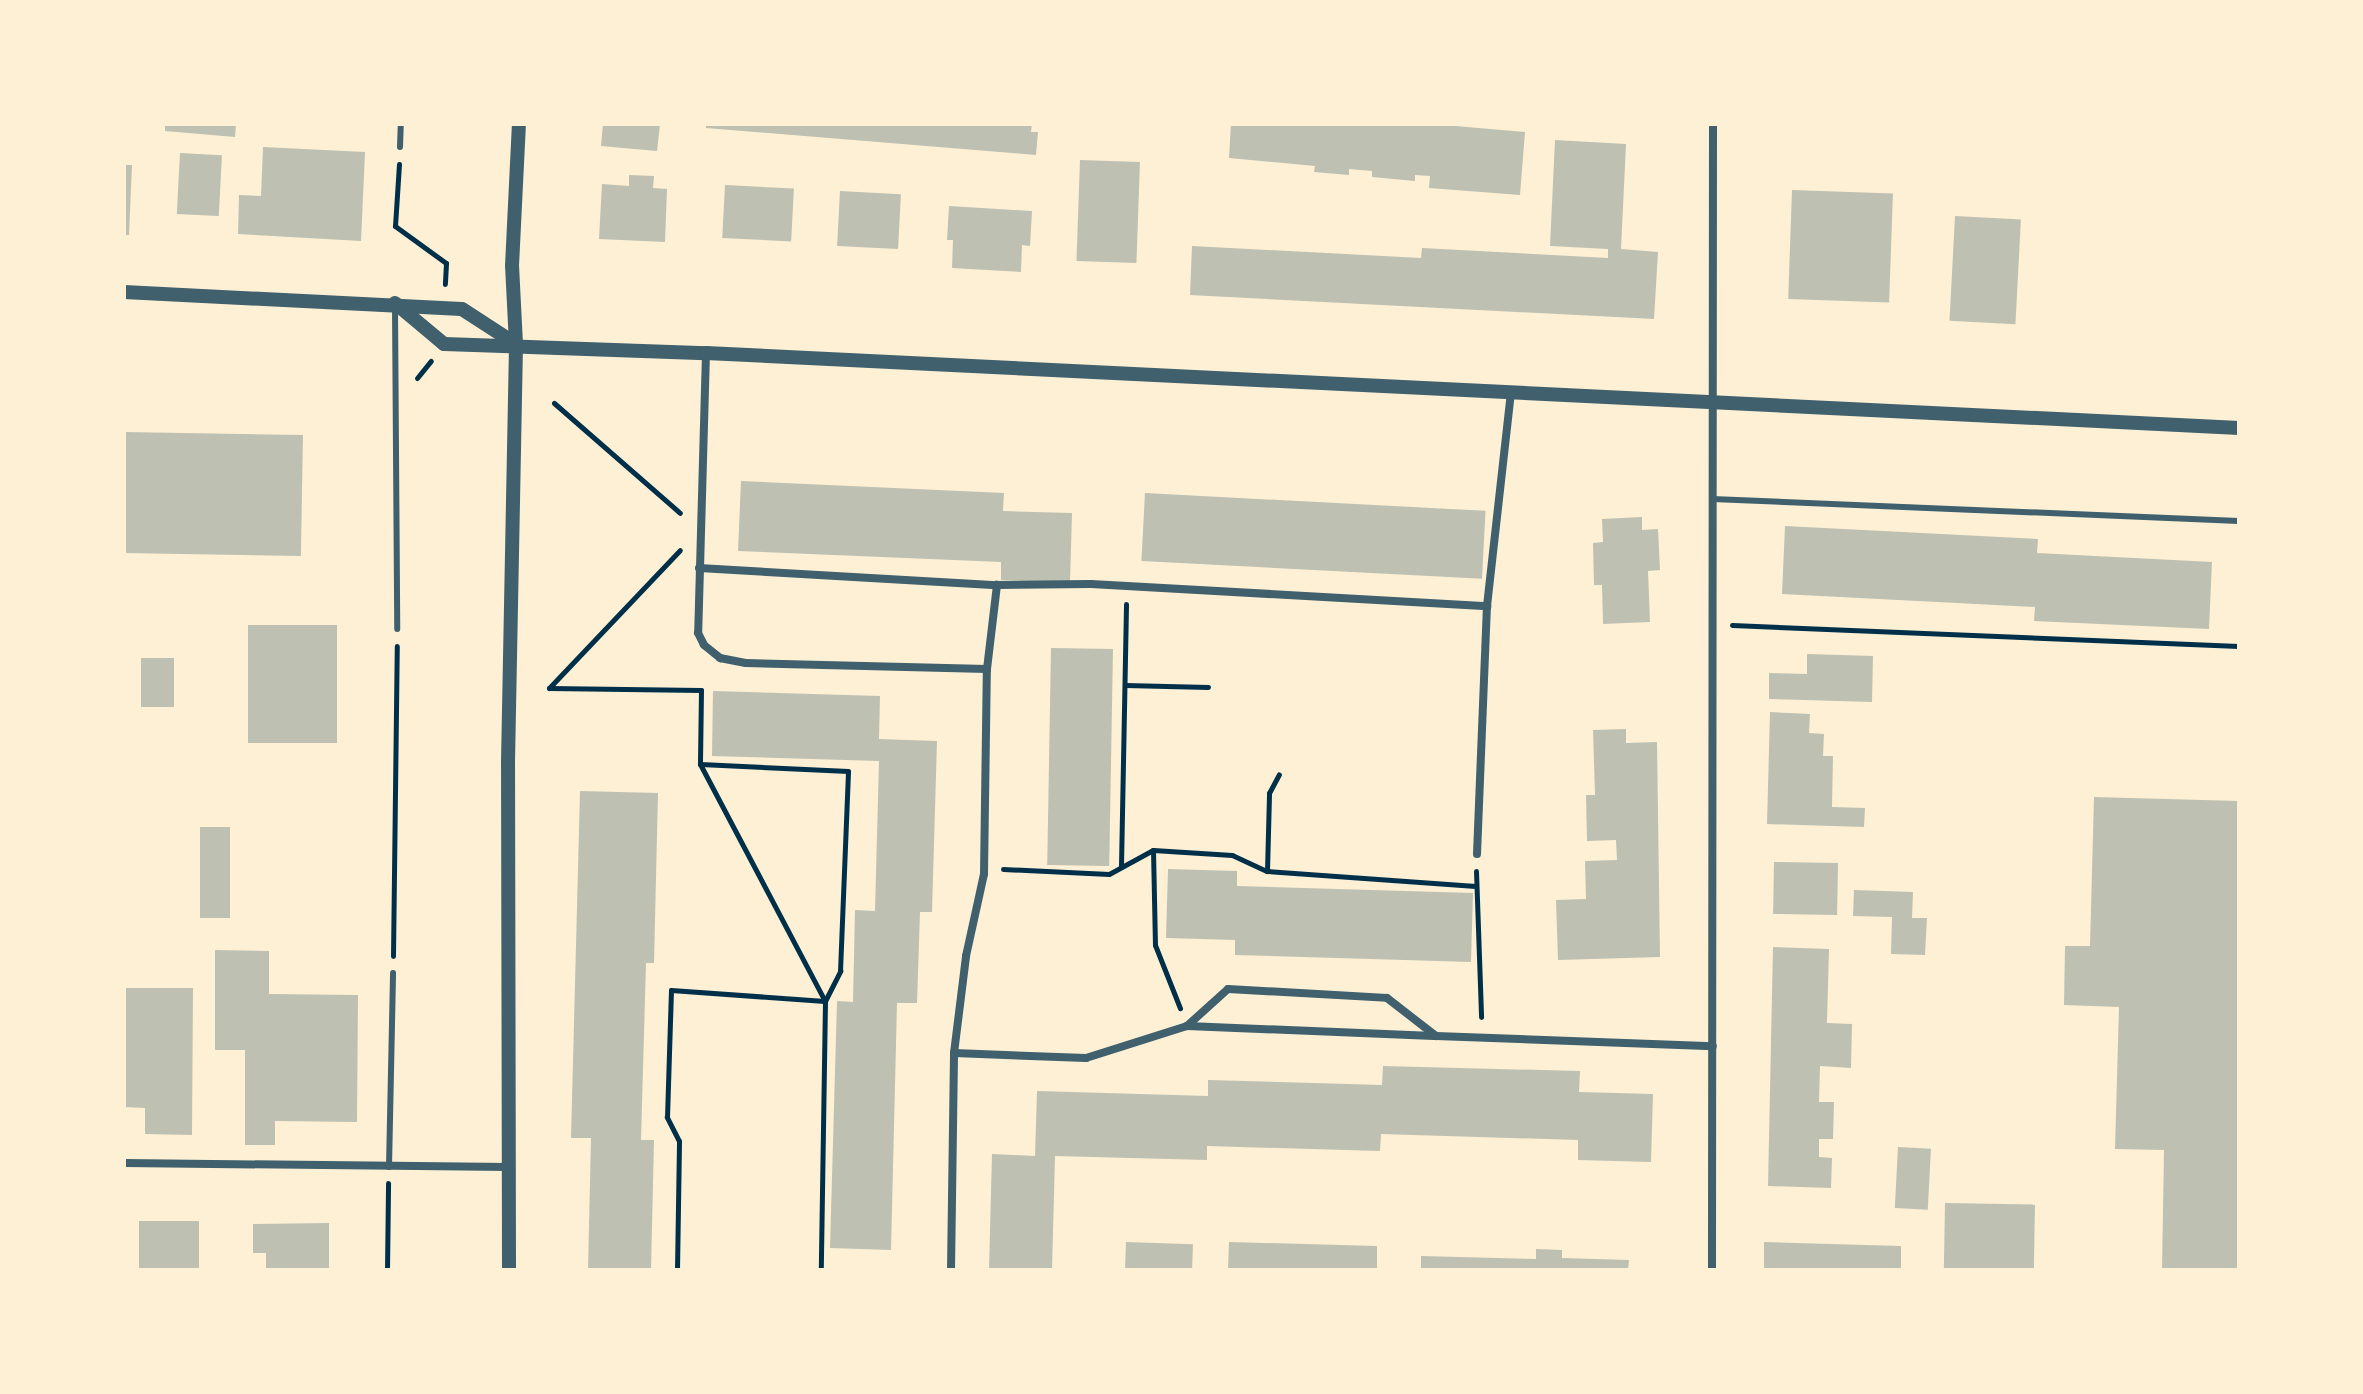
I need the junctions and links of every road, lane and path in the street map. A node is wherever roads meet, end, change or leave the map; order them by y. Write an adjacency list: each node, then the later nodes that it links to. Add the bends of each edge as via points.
1 (401, 124): 4 (lane)
2 (519, 124): 9 (street, via 512,266)
3 (1713, 124): 12 (street)
4 (400, 147): 7 (path, via 395,226 446,263)
5 (124, 292): 6 (street)
6 (395, 303): 7 (street); 8 (street); 13 (lane)
7 (445, 308): 9 (street, via 462,309)
8 (444, 344): 9 (street); 13 (path)
9 (516, 344): 10 (street); 46 (street, via 508,762)
10 (706, 353): 11 (street); 18 (street)
11 (1511, 392): 12 (street); 22 (street)
12 (1711, 402): 15 (street); 16 (street)
13 (396, 403): 24 (lane)
14 (554, 403): 18 (path)
15 (2239, 428)
16 (1712, 499): 17 (lane); 23 (street)
17 (2239, 521)
18 (700, 529): 19 (street); 29 (path, via 549,688 701,690)
19 (699, 568): 20 (street); 26 (street, via 698,633 720,658)
20 (997, 585): 21 (street); 26 (street)
21 (1127, 586): 22 (street); 27 (path)
22 (1487, 606): 32 (street)
23 (1712, 625): 25 (path); 42 (street)
24 (397, 629): 37 (path)
25 (2239, 646)
26 (987, 669): 34 (street)
27 (1125, 685): 28 (path); 33 (path)
28 (1208, 687)
29 (700, 764): 38 (path); 38 (path, via 848,771 840,971)
30 (1279, 774): 35 (path, via 1269,793)
31 (1153, 850): 33 (path); 35 (path, via 1232,855); 39 (path, via 1155,945)
32 (1477, 854): 36 (path)
33 (1121, 867): 34 (path, via 1109,874)
34 (984, 868): 43 (street)
35 (1267, 871): 36 (path)
36 (1475, 886): 41 (path)
37 (393, 973): 45 (lane)
38 (825, 1001): 49 (path, via 671,990 667,1117 679,1141); 50 (path)
39 (1187, 1026): 40 (street); 40 (street, via 1228,989 1387,998); 43 (street, via 1086,1058)
40 (1436, 1036): 41 (street)
41 (1482, 1038): 42 (street)
42 (1713, 1046): 52 (street)
43 (954, 1053): 51 (street)
44 (124, 1163): 45 (street)
45 (389, 1167): 46 (street); 47 (path)
46 (510, 1167): 48 (street)
47 (387, 1270)
48 (509, 1270)
49 (677, 1270)
50 (821, 1270)
51 (951, 1270)
52 (1712, 1270)

